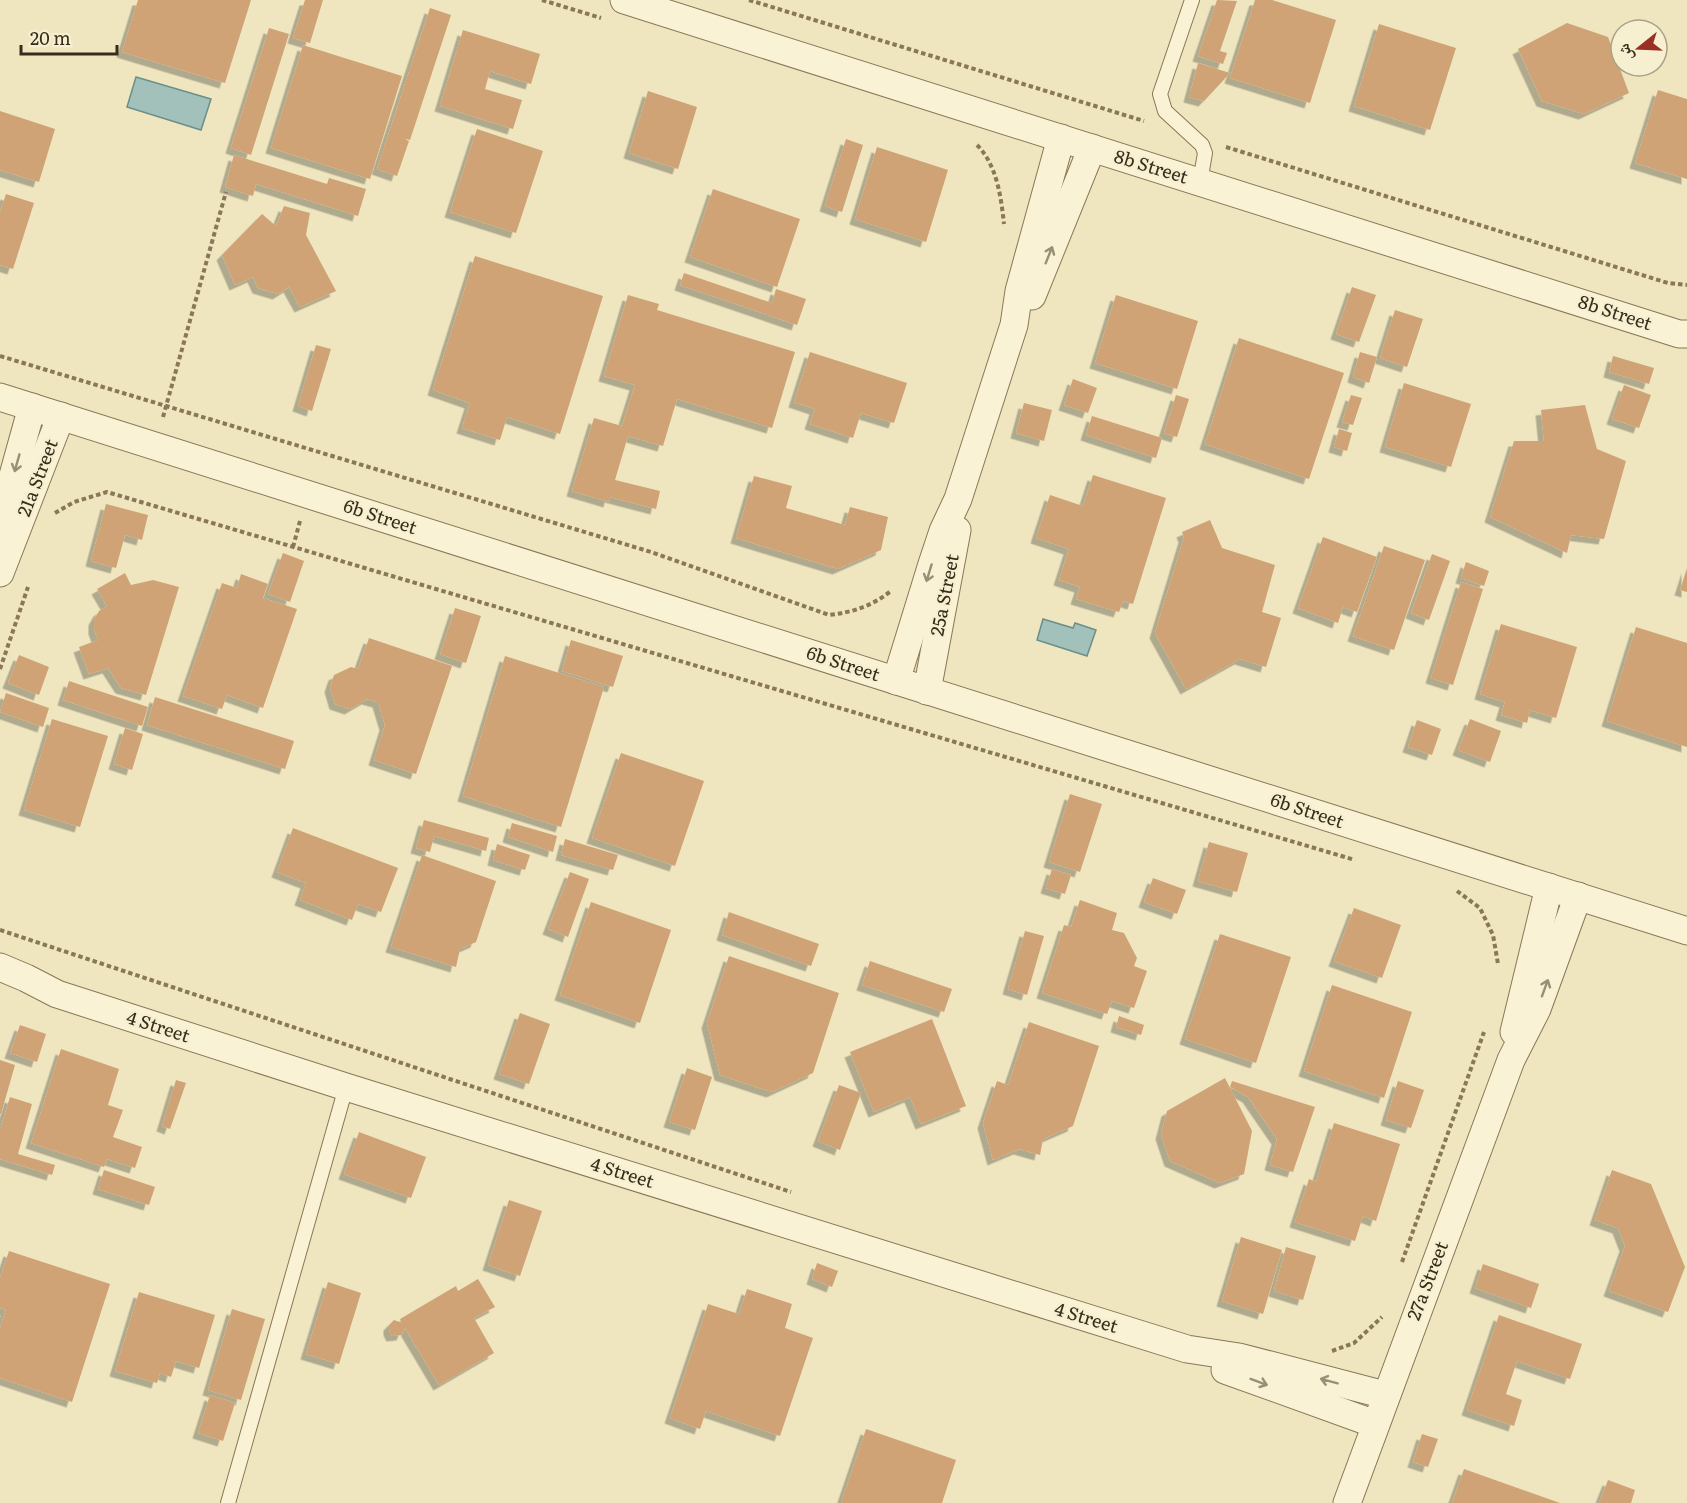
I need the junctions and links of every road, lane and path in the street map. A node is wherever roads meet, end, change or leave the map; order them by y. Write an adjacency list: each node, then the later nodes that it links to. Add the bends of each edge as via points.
1 (542, 0): 4 (path)
2 (624, 0): 5 (street, 8b Street)
3 (1192, 0): 8 (lane, via 1160,94 1165,111 1202,145 1205,153)
4 (602, 19)
5 (1061, 138): 7 (street, 8b Street); 11 (street, 25a Street, via 1019,291)
6 (972, 142): 10 (path, via 980,147 993,168)
7 (1092, 148): 8 (street, 8b Street); 11 (street, 25a Street, one-way to 7, via 1040,280)
8 (1200, 182): 12 (street, 8b Street)
9 (226, 192): 15 (path)
10 (1005, 225)
11 (1014, 325): 19 (street, 25a Street)
12 (1683, 334)
13 (0, 356): 15 (path)
14 (0, 396): 16 (street, 6b Street)
15 (166, 406): 18 (path); 24 (path, via 651,552 829,615 853,612 879,601)
16 (32, 407): 17 (street, 6b Street); 21 (street, 21a Street, one-way to 21)
17 (62, 416): 18 (street, 6b Street); 22 (street, 21a Street)
18 (155, 447): 26 (street, 6b Street)
19 (958, 499): 26 (street, 25a Street, one-way to 26, via 943,531); 27 (street, 25a Street, via 954,551)
20 (52, 515): 28 (path, via 74,502 107,492)
21 (0, 522)
22 (0, 573)
23 (30, 581): 25 (path)
24 (900, 584)
25 (0, 669)
26 (896, 681): 27 (street, 6b Street)
27 (927, 691): 30 (street, 6b Street)
28 (1365, 863)
29 (1452, 888): 35 (path, via 1480,908 1493,936)
30 (1549, 888): 31 (street, 6b Street); 39 (street, 27a Street, via 1515,1022)
31 (1578, 896): 33 (street, 6b Street); 39 (street, 27a Street, one-way to 31, via 1537,1009)
32 (0, 930): 41 (path)
33 (1687, 931)
34 (0, 967): 37 (street, 4 Street)
35 (1499, 968)
36 (0, 986): 37 (street, 4 Street)
37 (57, 994): 40 (street, 4 Street)
38 (1485, 1027): 42 (path)
39 (1511, 1060): 46 (street, 27a Street)
40 (346, 1087): 44 (street, 4 Street); 48 (lane)
41 (796, 1193)
42 (1401, 1262)
43 (1385, 1307): 45 (path, via 1381,1318 1354,1343)
44 (1187, 1349): 46 (street, 4 Street, one-way to 44, via 1239,1357); 47 (street, 4 Street, one-way to 47, via 1217,1367)
45 (1325, 1353)
46 (1385, 1395): 47 (street, 27a Street)
47 (1375, 1424): 49 (street, 27a Street)
48 (228, 1503)
49 (1347, 1503)

